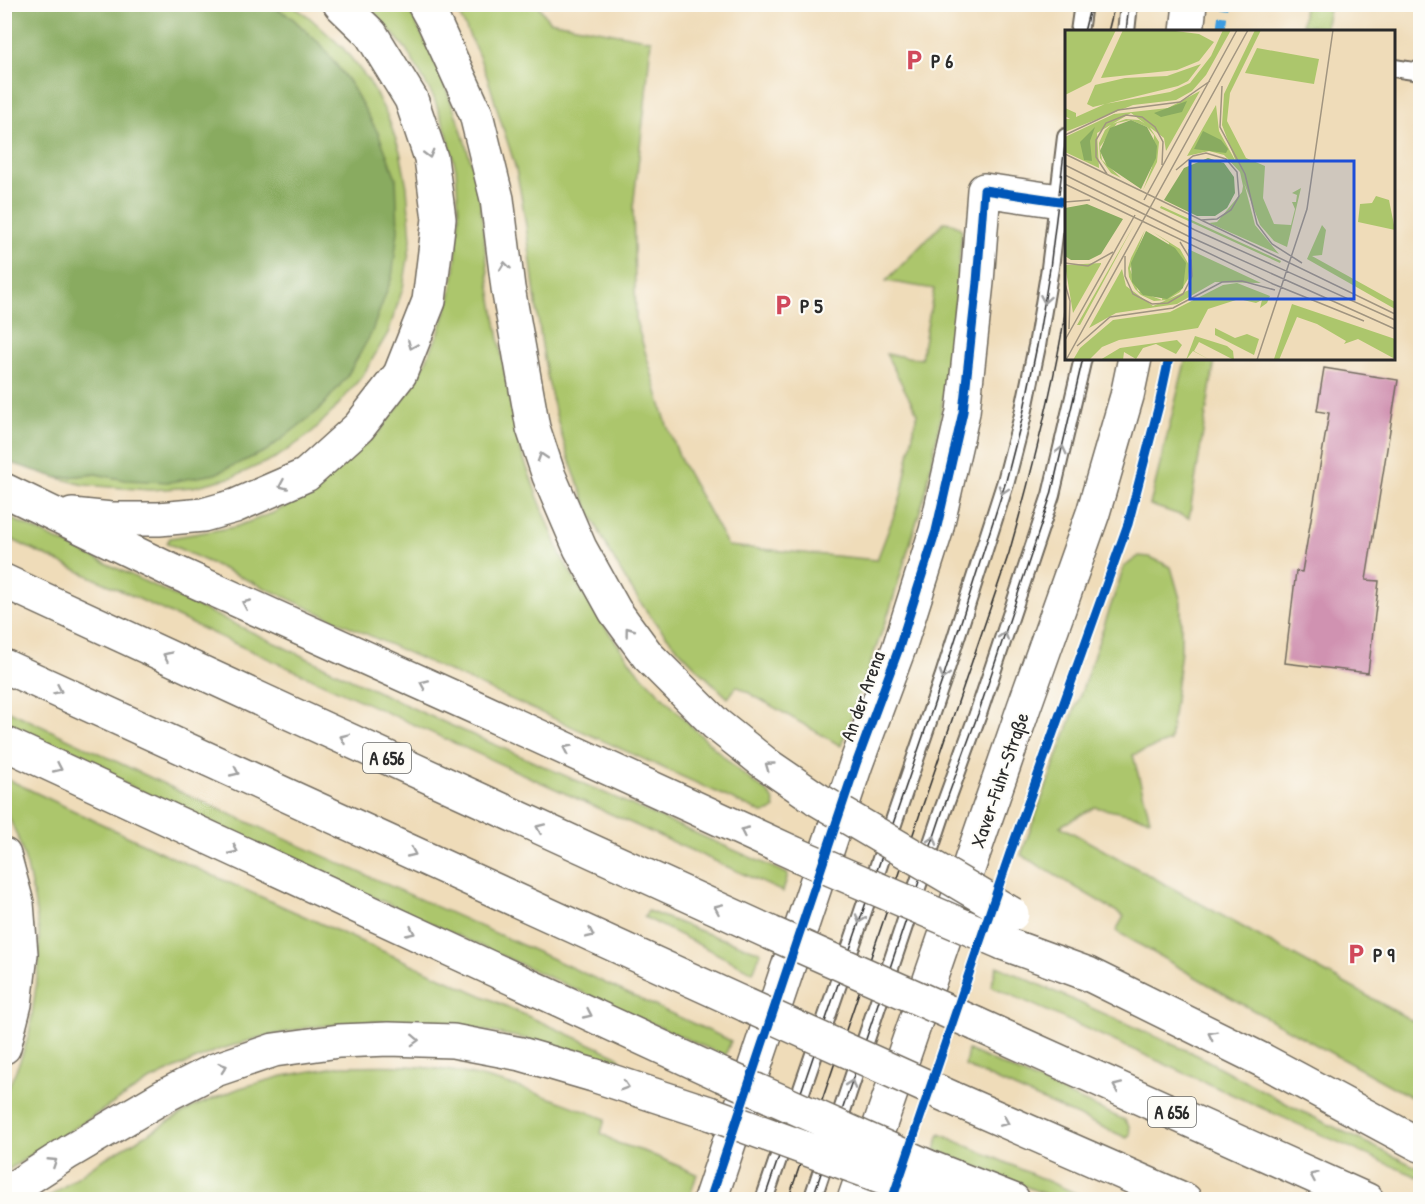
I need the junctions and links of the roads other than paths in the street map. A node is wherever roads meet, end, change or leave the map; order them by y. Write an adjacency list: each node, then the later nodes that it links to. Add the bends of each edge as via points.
1 (340, 4): 16 (main road, one-way to 16, via 371,34 411,99 431,158 439,219 429,301 400,374 359,427 306,475 235,506 202,515 159,519)
2 (424, 4): 21 (main road, one-way to 2, bridge, via 817,800 716,724 648,656 615,611 580,548 533,428 496,199 476,114)
3 (1083, 4): 6 (lane)
4 (1129, 4): 7 (lane)
5 (1190, 4): 8 (main road)
6 (1079, 30)
7 (1126, 30)
8 (1187, 30)
9 (1395, 68): 10 (lane)
10 (1420, 72)
11 (1065, 158): 12 (lane)
12 (1063, 201): 26 (main road, An der Arena, via 984,190 963,412 936,531); 27 (lane, one-way to 27, via 1037,346 1006,482)
13 (1083, 360): 28 (lane, one-way to 13, via 1051,495)
14 (1135, 360): 29 (main road, Xaver-Fuhr-Straße, via 1093,513)
15 (4, 490): 16 (main road)
16 (52, 513): 21 (main road, one-way to 16, bridge, via 798,855)
17 (4, 580): 32 (main road, A 656, one-way to 17, bridge, via 771,933)
18 (4, 666): 31 (main road, one-way to 31, bridge, via 951,1098)
19 (4, 743): 24 (main road, one-way to 24, bridge, via 722,1075)
20 (4, 855): 22 (main road, via 17,903 21,954 15,1004)
21 (1008, 928): 23 (main road, one-way to 21, via 1264,1061 1088,974)
22 (4, 1047)
23 (1420, 1145)
24 (931, 1186): 25 (main road, one-way to 24, bridge, via 164,1096 215,1070 274,1050 389,1039 453,1041 521,1054); 30 (main road)
25 (4, 1194)
26 (710, 1200)
27 (764, 1200)
28 (812, 1200)
29 (854, 1200)
30 (1013, 1200)
31 (1185, 1200)
32 (1367, 1200)

